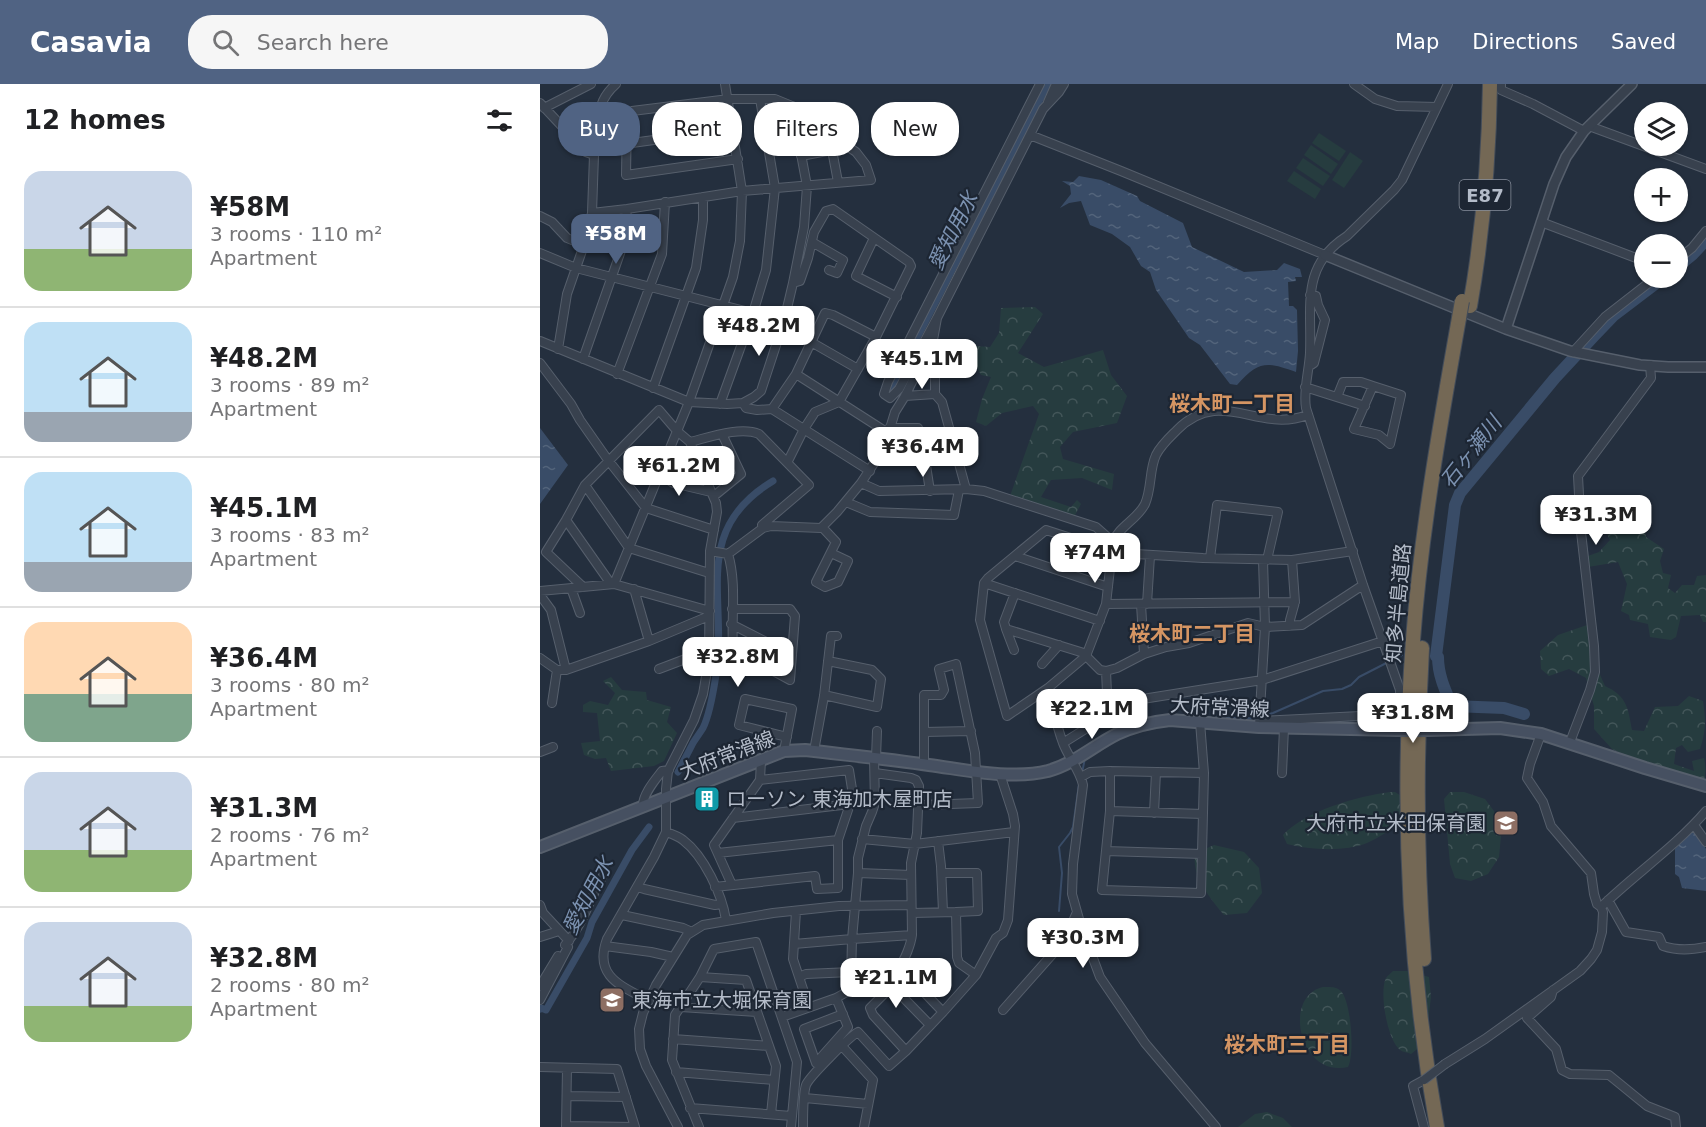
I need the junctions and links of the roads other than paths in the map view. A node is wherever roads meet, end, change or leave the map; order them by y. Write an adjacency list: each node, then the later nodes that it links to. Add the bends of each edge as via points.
1 (591, 84): 19 (street)
2 (616, 84): 15 (street)
3 (725, 84): 13 (street)
4 (1040, 84): 63 (street, via 888,382 884,394 890,398 899,389)
5 (1056, 84): 18 (street)
6 (1064, 84): 18 (street)
7 (1354, 84): 20 (street, via 1376,99 1397,106)
8 (1448, 84): 20 (street)
9 (1481, 84): 61 (highway, 知多半島道路 / E87)
10 (1490, 84): 61 (highway, 知多半島道路 / E87, via 1484,200)
11 (1501, 84): 23 (street, via 1500,90)
12 (1632, 84): 23 (street)
13 (729, 99): 14 (street); 16 (street); 21 (street)
14 (760, 99): 17 (street); 35 (street)
15 (602, 102)
16 (729, 102)
17 (782, 102)
18 (1047, 105): 24 (street)
19 (542, 106): 22 (street)
20 (1437, 107): 49 (street, via 1402,180)
21 (640, 110)
22 (558, 123)
23 (1586, 129): 32 (street); 42 (street, via 1561,166)
24 (1030, 135): 49 (street); 63 (street)
25 (595, 156): 40 (street)
26 (626, 156): 31 (street, via 626,175)
27 (738, 156): 31 (street)
28 (801, 156): 34 (street)
29 (833, 156): 33 (street)
30 (859, 156): 33 (street, via 871,180)
31 (738, 159): 36 (street)
32 (1706, 169)
33 (838, 182): 34 (street)
34 (807, 186): 35 (street); 54 (street)
35 (775, 188): 36 (street); 62 (street, via 766,270)
36 (742, 191): 37 (street); 60 (street, via 740,241)
37 (703, 196): 38 (street); 58 (street, via 696,268)
38 (665, 202): 39 (street); 55 (street, via 662,254)
39 (627, 209): 40 (street); 53 (street, via 624,242)
40 (592, 213): 46 (street)
41 (540, 216): 46 (street, via 567,238)
42 (1541, 222): 50 (street); 65 (street)
43 (1706, 231): 47 (street)
44 (874, 238): 45 (street, via 833,209 826,212); 59 (street, via 911,266); 59 (street, via 856,276)
45 (812, 242): 52 (street, via 843,260 837,273); 54 (street, via 800,281)
46 (584, 245): 51 (street)
47 (1688, 251)
48 (540, 253): 51 (street)
49 (1325, 255): 57 (street, via 1313,278); 65 (street)
50 (1634, 257)
51 (576, 268): 53 (street); 69 (street, via 567,294)
52 (829, 270)
53 (613, 277): 55 (street); 71 (street)
54 (794, 283): 64 (street)
55 (649, 287): 58 (street); 77 (street)
56 (1642, 288): 70 (street, via 1605,317)
57 (1310, 295): 73 (street); 73 (street, via 1316,296 1325,320 1314,363)
58 (686, 296): 60 (street); 82 (street)
59 (897, 297): 66 (street)
60 (724, 305): 62 (street); 86 (street)
61 (1465, 311): 293 (highway, 知多半島道路 / E87, via 1427,509 1409,712 1407,795 1412,923); 294 (highway, 知多半島道路 / E87, via 1427,582 1418,713 1421,922 1431,1032)
62 (753, 313): 64 (street); 89 (street)
63 (937, 318): 84 (street, via 933,340)
64 (784, 321): 88 (street, via 761,391)
65 (1506, 328): 70 (street)
66 (876, 337): 68 (street, via 825,313); 76 (street)
67 (540, 341): 69 (street)
68 (811, 342): 76 (street); 78 (street)
69 (558, 349): 71 (street)
70 (1573, 352): 74 (street)
71 (583, 359): 77 (street)
72 (540, 363): 100 (street)
73 (1309, 365): 81 (street)
74 (1650, 366): 75 (street); 179 (street, via 1651,378 1578,476 1595,672)
75 (1706, 368)
76 (858, 369): 87 (street)
77 (617, 374): 82 (street)
78 (796, 374): 87 (street); 91 (street)
79 (935, 374): 83 (street)
80 (1374, 386): 85 (street, via 1343,382); 90 (street); 90 (street, via 1401,395 1390,444 1379,435 1354,429)
81 (1305, 387): 85 (street); 92 (street)
82 (653, 388): 86 (street)
83 (935, 394): 84 (street); 98 (street, via 942,402)
84 (905, 396): 94 (street)
85 (1337, 397): 90 (street)
86 (689, 402): 89 (street); 95 (street)
87 (839, 402): 93 (street, via 815,412); 94 (street)
88 (743, 403): 89 (street); 91 (street, via 746,408)
89 (720, 404)
90 (1365, 406)
91 (772, 409): 93 (street)
92 (1307, 415): 115 (street, via 1287,420 1215,410 1189,419 1158,452 1144,506); 119 (street)
93 (804, 429): 101 (street); 102 (street)
94 (889, 430): 99 (street, via 918,428 918,446); 102 (street, via 884,448)
95 (677, 431): 97 (street); 100 (street, via 658,410); 103 (street)
96 (722, 434): 97 (street); 101 (street, via 759,434); 108 (street, via 741,474)
97 (690, 441): 108 (street)
98 (953, 441): 99 (street); 106 (street)
99 (923, 446): 107 (street)
100 (608, 460): 105 (street); 110 (street)
101 (788, 461): 113 (street, via 809,485)
102 (870, 471): 104 (street)
103 (660, 474): 108 (street, via 674,483); 110 (street)
104 (861, 483): 107 (street, via 879,491); 109 (street)
105 (585, 485): 111 (street); 116 (street)
106 (963, 489): 107 (street); 109 (street, via 954,514 870,512); 115 (street, via 984,491 1096,527)
107 (930, 491)
108 (712, 494): 114 (street, via 717,508)
109 (846, 501): 112 (street)
110 (646, 508): 114 (street); 116 (street)
111 (566, 520): 117 (street); 130 (street)
112 (822, 527): 113 (street); 121 (street, via 836,542)
113 (763, 528): 122 (street)
114 (714, 530): 120 (street)
115 (1113, 542): 118 (street); 124 (street, via 1116,548)
116 (629, 548): 128 (street); 130 (street)
117 (543, 550): 132 (street)
118 (1111, 551): 123 (street, via 1046,530); 133 (street)
119 (1353, 551): 127 (street); 131 (street)
120 (713, 552): 122 (street); 128 (street)
121 (831, 553): 121 (street, via 816,582 825,586 838,582 848,561)
122 (727, 554): 142 (street, via 732,571)
123 (1015, 556): 129 (street); 133 (street)
124 (1150, 556): 125 (street); 141 (street)
125 (1210, 558): 126 (street); 126 (street, via 1217,505 1278,512)
126 (1265, 560): 127 (street); 138 (street)
127 (1292, 560): 139 (street)
128 (709, 573): 144 (street)
129 (984, 583): 137 (street); 167 (street, via 980,620 1007,716)
130 (612, 584): 132 (street); 135 (street)
131 (1363, 585): 147 (street, via 1302,625); 152 (street)
132 (583, 587): 134 (street)
133 (1108, 587): 140 (street)
134 (571, 588): 136 (street); 143 (street)
135 (634, 590): 144 (street); 151 (street)
136 (540, 593): 164 (street, via 551,610)
137 (1015, 593): 145 (street); 149 (street, via 1004,621)
138 (1264, 602): 139 (street); 141 (street); 148 (street)
139 (1295, 602): 147 (street)
140 (1106, 604): 141 (street); 145 (street)
141 (1144, 604): 156 (street)
142 (732, 609): 146 (street); 157 (street, via 790,609 795,616)
143 (580, 613)
144 (709, 614): 151 (street); 154 (street)
145 (1100, 621): 158 (street)
146 (731, 624): 157 (street); 157 (street, via 733,649 790,680)
147 (1290, 626): 148 (street)
148 (1265, 627): 156 (street, via 1248,623); 166 (street)
149 (1006, 629): 153 (street); 155 (street)
150 (837, 636): 160 (street, via 831,636)
151 (649, 641): 164 (street)
152 (1383, 641): 166 (street); 172 (street, via 1400,690 1400,714)
153 (1059, 645): 158 (street); 161 (street)
154 (709, 650): 162 (street); 189 (street, via 700,705)
155 (1014, 650)
156 (1144, 654): 165 (street)
157 (792, 655)
158 (1086, 655): 165 (street); 167 (street)
159 (540, 658): 163 (street)
160 (828, 661): 168 (street); 168 (street, via 872,670 881,679 877,707)
161 (1042, 664)
162 (659, 669)
163 (557, 670): 164 (street); 169 (street)
164 (566, 670)
165 (1106, 671): 170 (street)
166 (1262, 680): 170 (street, via 1130,701); 172 (street)
167 (1048, 688): 180 (street)
168 (824, 696): 183 (street)
169 (552, 703)
170 (1108, 715): 180 (street)
171 (1200, 722): 172 (main road, 大府常滑線); 187 (main road, 大府常滑線, via 1170,720 1143,724 1115,735); 194 (street)
172 (1259, 724): 173 (main road, 大府常滑線)
173 (1284, 728): 177 (main road, 大府常滑線, bridge, via 1500,728); 195 (street)
174 (877, 731): 185 (street)
175 (970, 731): 176 (street); 176 (street, via 956,664 939,669 944,690 941,695 924,695); 190 (street)
176 (924, 732): 188 (street)
177 (1541, 734): 179 (main road, 大府常滑線); 232 (street, via 1527,778 1543,802 1551,826 1591,873 1594,894)
178 (787, 737): 178 (street, via 792,709 744,699 739,725); 182 (street)
179 (1570, 742): 199 (main road, 大府常滑線)
180 (1063, 743): 187 (street)
181 (553, 747): 184 (street)
182 (784, 751): 183 (main road, 大府常滑線); 186 (main road, 大府常滑線)
183 (814, 751): 185 (main road, 大府常滑線)
184 (540, 752)
185 (875, 758): 188 (main road, 大府常滑線); 193 (street)
186 (761, 760): 198 (street); 200 (main road, 大府常滑線)
187 (1072, 762): 196 (main road, 大府常滑線, via 1038,773); 197 (street)
188 (924, 764): 190 (main road, 大府常滑線)
189 (669, 770): 200 (street); 203 (street, via 655,779)
190 (976, 771): 196 (main road, 大府常滑線); 202 (street, via 978,803)
191 (1110, 771): 192 (street); 197 (street, via 1090,771); 204 (street)
192 (1156, 772): 194 (street); 206 (street)
193 (875, 773): 212 (street, via 874,803); 216 (street, via 911,778 918,783)
194 (1204, 773): 207 (street)
195 (1282, 773)
196 (1000, 774): 211 (street, via 1013,814)
197 (1082, 777): 237 (street, via 1072,884)
198 (760, 780): 201 (street, via 849,770); 208 (street)
199 (1706, 786)
200 (666, 797): 203 (main road, 大府常滑線); 210 (street)
201 (850, 804): 208 (street); 213 (street)
202 (922, 805)
203 (644, 807): 217 (main road, 大府常滑線)
204 (1110, 811): 206 (street); 218 (street)
205 (1706, 811): 209 (street)
206 (1154, 813): 207 (street)
207 (1203, 814): 220 (street)
208 (733, 818): 219 (street, via 714,845)
209 (1694, 825): 215 (street); 228 (street)
210 (666, 832): 226 (street); 227 (street, via 690,846)
211 (1014, 832): 214 (street); 252 (street, via 1008,920)
212 (862, 839): 216 (street); 222 (street)
213 (838, 840): 219 (street); 225 (street, via 838,888 817,889 815,876)
214 (938, 841): 216 (street); 223 (street)
215 (1706, 842)
216 (915, 844): 224 (street)
217 (540, 848)
218 (1106, 851): 220 (street); 220 (street, via 1102,890 1201,893)
219 (718, 853): 225 (street)
220 (1202, 854)
221 (606, 872): 245 (street)
222 (858, 873): 224 (street); 231 (street)
223 (942, 873): 235 (street); 236 (street, via 977,873 978,911)
224 (911, 875): 233 (street)
225 (732, 885): 227 (street)
226 (637, 886): 229 (street); 238 (street)
227 (715, 887): 229 (street)
228 (1608, 900): 232 (street); 248 (street, via 1626,932 1659,937 1663,946 1673,950)
229 (722, 904): 239 (street)
230 (540, 905): 240 (street)
231 (855, 906): 233 (street); 234 (street); 244 (street)
232 (1601, 907): 258 (street, via 1602,932 1597,950 1580,971)
233 (912, 909): 235 (street); 242 (street)
234 (796, 911): 239 (street); 246 (street)
235 (943, 912): 236 (street)
236 (956, 912): 252 (street, via 957,957)
237 (1077, 912): 264 (street, via 1065,940); 291 (street, via 1100,977 1145,1043)
238 (622, 915): 241 (street); 247 (street)
239 (726, 920): 241 (street)
240 (559, 931): 243 (street); 245 (street)
241 (692, 932): 249 (street)
242 (912, 935): 244 (street); 250 (street)
243 (540, 937)
244 (852, 939): 246 (street); 253 (street)
245 (567, 943): 256 (street); 260 (street)
246 (794, 944): 255 (street, via 793,959)
247 (605, 946): 249 (street); 261 (street, via 604,964 611,979)
248 (1706, 947)
249 (674, 957): 261 (street)
250 (899, 966): 251 (street); 266 (street)
251 (879, 974): 253 (street); 257 (street)
252 (976, 975): 266 (street)
253 (851, 976): 255 (street); 259 (street, via 845,993)
254 (700, 977): 262 (street); 265 (street, via 747,980); 268 (street, via 714,949 756,942)
255 (799, 977): 263 (street)
256 (540, 986)
257 (892, 986): 269 (street); 273 (street, via 870,1008)
258 (1553, 989): 292 (street, bridge, via 1413,1086); 295 (street, via 1551,997 1527,1018 1556,1049 1562,1070 1570,1074 1609,1075 1647,1106 1675,1117)
259 (836, 998): 263 (street); 267 (street)
260 (540, 1000)
261 (649, 1001): 286 (street, via 640,1021 640,1049)
262 (681, 1007): 265 (street); 270 (street, via 675,1015)
263 (809, 1007): 268 (street)
264 (1003, 1010)
265 (757, 1012): 272 (street)
266 (943, 1012): 269 (street)
267 (843, 1014): 267 (street, via 848,1027 816,1064 804,1029)
268 (782, 1017): 284 (street, via 797,1062)
269 (930, 1025): 273 (street)
270 (673, 1039): 272 (street); 276 (street)
271 (842, 1045): 273 (street, via 858,1032 889,1066); 280 (street, via 806,1084); 281 (street, via 873,1080)
272 (769, 1046): 277 (street, via 776,1066)
273 (906, 1052)
274 (540, 1067): 275 (street)
275 (567, 1068): 278 (street); 279 (street, via 617,1069)
276 (676, 1072): 277 (street); 282 (street)
277 (774, 1080): 283 (street)
278 (567, 1096): 279 (street); 285 (street)
279 (626, 1098): 285 (street, via 635,1127)
280 (805, 1098): 281 (street); 289 (street)
281 (868, 1104): 290 (street)
282 (690, 1108): 283 (street); 287 (street)
283 (771, 1114): 284 (street)
284 (792, 1116): 288 (street)
285 (566, 1126)
286 (678, 1127)
287 (699, 1127)
288 (791, 1127)
289 (803, 1127)
290 (864, 1127)
291 (1216, 1127)
292 (1424, 1127)
293 (1437, 1127)
294 (1446, 1127)
295 (1676, 1127)

